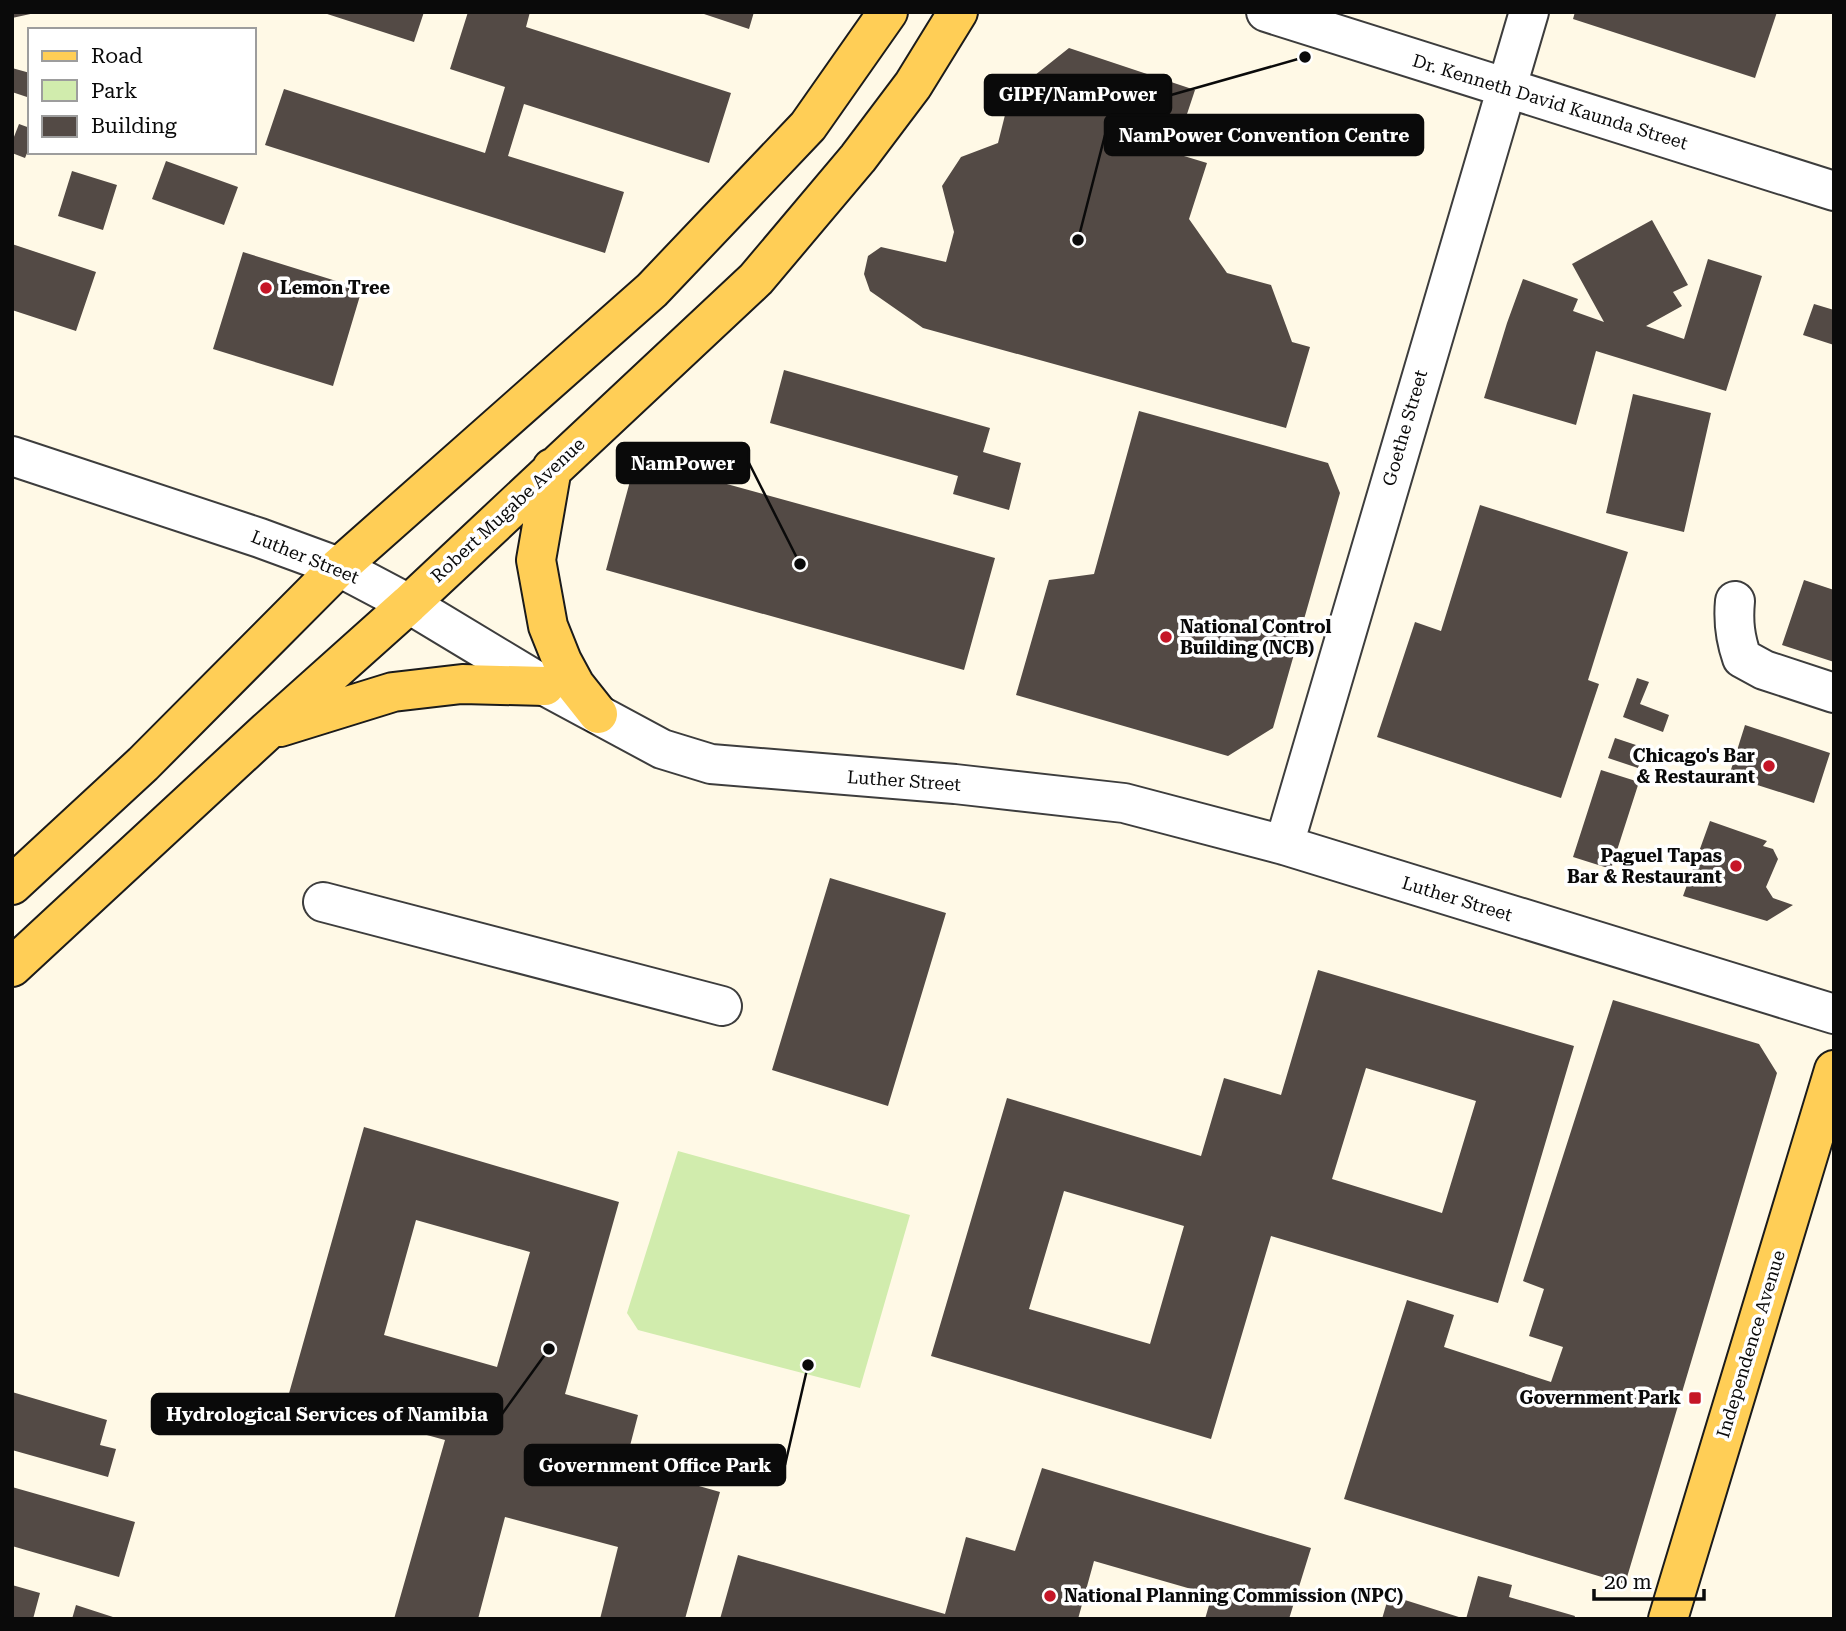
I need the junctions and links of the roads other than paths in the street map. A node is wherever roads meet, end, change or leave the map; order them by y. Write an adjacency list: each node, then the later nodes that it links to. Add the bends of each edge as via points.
1 (888, 12): 9 (main road, via 808,126 652,289)
2 (958, 12): 8 (main road, Robert Mugabe Avenue, via 913,85 858,159 755,279)
3 (1266, 12): 5 (street, Dr. Kenneth David Kaunda Street)
4 (1529, 12): 5 (street, Goethe Street)
5 (1505, 88): 6 (street, Dr. Kenneth David Kaunda Street); 17 (street, Goethe Street)
6 (1834, 191)
7 (12, 456): 9 (street, Luther Street)
8 (552, 468): 11 (main road, Robert Mugabe Avenue); 14 (main road, via 536,560 548,626 575,685)
9 (339, 567): 11 (street, Luther Street); 16 (main road)
10 (1735, 601): 13 (street, via 1735,639 1742,658)
11 (409, 604): 12 (street, Luther Street); 15 (main road, Robert Mugabe Avenue)
12 (545, 686): 14 (street, Luther Street); 15 (main road, via 462,684 393,692)
13 (1834, 693)
14 (598, 714): 17 (street, Luther Street, via 662,749 711,764 1124,803)
15 (267, 731): 21 (main road, Robert Mugabe Avenue)
16 (144, 764): 18 (main road, via 82,785); 19 (main road)
17 (1284, 845): 23 (street, Luther Street)
18 (12, 851)
19 (12, 885)
20 (323, 902): 22 (street)
21 (12, 967)
22 (722, 1006)
23 (1834, 1014)
24 (1834, 1070): 25 (main road, Independence Avenue)
25 (1668, 1619)

